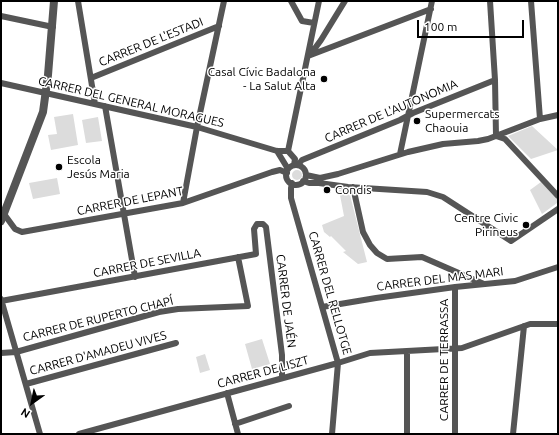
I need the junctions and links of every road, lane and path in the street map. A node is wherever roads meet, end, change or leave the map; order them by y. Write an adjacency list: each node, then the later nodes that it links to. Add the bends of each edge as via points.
1 (54, 1): 14 (street)
2 (78, 1): 16 (street)
3 (224, 1): 13 (street)
4 (291, 1): 12 (street, via 302,21)
5 (319, 1): 12 (street)
6 (345, 1): 15 (street, via 322,40)
7 (432, 1): 10 (street)
8 (490, 1): 17 (street)
9 (530, 1): 24 (street)
10 (430, 9): 15 (street); 23 (street)
11 (1, 16): 14 (street)
12 (314, 23): 15 (street)
13 (219, 26): 16 (street, CARRER DE L'ESTADI); 25 (street)
14 (53, 27): 19 (street)
15 (308, 56): 28 (street)
16 (91, 78): 20 (street)
17 (495, 80): 23 (street, CARRER DE L'AUTONOMIA); 26 (street)
18 (1, 83): 19 (street, CARRER DEL GENERAL MORAGUES)
19 (46, 94): 20 (street, CARRER DEL GENERAL MORAGUES); 41 (street, via 42,115)
20 (95, 104): 21 (street, CARRER DEL GENERAL MORAGUES)
21 (105, 106): 25 (street, CARRER DEL GENERAL MORAGUES); 40 (street)
22 (558, 115): 24 (street)
23 (407, 117): 29 (street); 30 (street, CARRER DE L'AUTONOMIA, via 302,160)
24 (540, 119): 26 (street)
25 (197, 127): 27 (street, CARRER DEL GENERAL MORAGUES); 38 (street)
26 (496, 136): 29 (street); 37 (street, via 505,139)
27 (277, 151): 28 (street, CARRER DEL GENERAL MORAGUES); 31 (street)
28 (288, 151): 30 (street, via 295,159)
29 (400, 154): 32 (street)
30 (296, 165): 31 (street); 33 (street, via 303,168)
31 (287, 171): 34 (street, via 288,179); 38 (street, CARRER DE LEPANT, via 272,172)
32 (338, 174): 33 (street); 35 (street)
33 (304, 178): 34 (street, via 298,184); 35 (street, via 309,183)
34 (292, 183): 49 (street, CARRER DEL RELLOTGE, via 291,198)
35 (320, 183): 36 (street)
36 (353, 187): 39 (street, via 427,192 443,197 511,241); 46 (street, via 363,232 377,253 387,259 422,257)
37 (558, 196)
38 (183, 203): 40 (street, CARRER DE LEPANT)
39 (558, 209)
40 (124, 214): 41 (street, CARRER DE LEPANT, via 22,232); 45 (street)
41 (2, 217)
42 (266, 227): 43 (street, CARRER DE SEVILLA, via 257,224 254,229 256,254); 58 (street, CARRER DE JAÉN, via 282,355)
43 (238, 257): 45 (street, CARRER DE SEVILLA); 54 (street, CARRER DE RUPERTO CHAPÍ, via 248,306 159,312)
44 (558, 267): 46 (street, CARRER DEL MAS MARI, via 515,281)
45 (135, 277): 48 (street, CARRER DE SEVILLA)
46 (486, 284): 47 (street, CARRER DEL MAS MARI)
47 (455, 287): 49 (street, CARRER DEL MAS MARI); 53 (street, CARRER DE TERRASSA)
48 (1, 300): 54 (street)
49 (322, 307): 57 (street, CARRER DEL RELLOTGE)
50 (558, 324): 51 (street, CARRER DE LISZT)
51 (524, 326): 53 (street, CARRER DE LISZT, via 469,346); 69 (street)
52 (176, 343): 59 (street, CARRER D'AMADEU VIVES)
53 (455, 348): 55 (street, CARRER DE LISZT); 68 (street, CARRER DE TERRASSA)
54 (16, 352): 56 (street, CARRER DE RUPERTO CHAPÍ); 59 (street)
55 (407, 352): 57 (street, CARRER DE LISZT, via 370,353); 67 (street)
56 (1, 354)
57 (338, 363): 58 (street, CARRER DE LISZT); 66 (street, CARRER DEL RELLOTGE)
58 (282, 378): 60 (street, CARRER DE LISZT)
59 (26, 384): 63 (street)
60 (227, 393): 62 (street); 64 (street, CARRER DE LISZT)
61 (289, 406): 62 (street)
62 (235, 424): 65 (street)
63 (40, 434)
64 (79, 434)
65 (238, 434)
66 (332, 434)
67 (407, 434)
68 (455, 434)
69 (513, 434)

